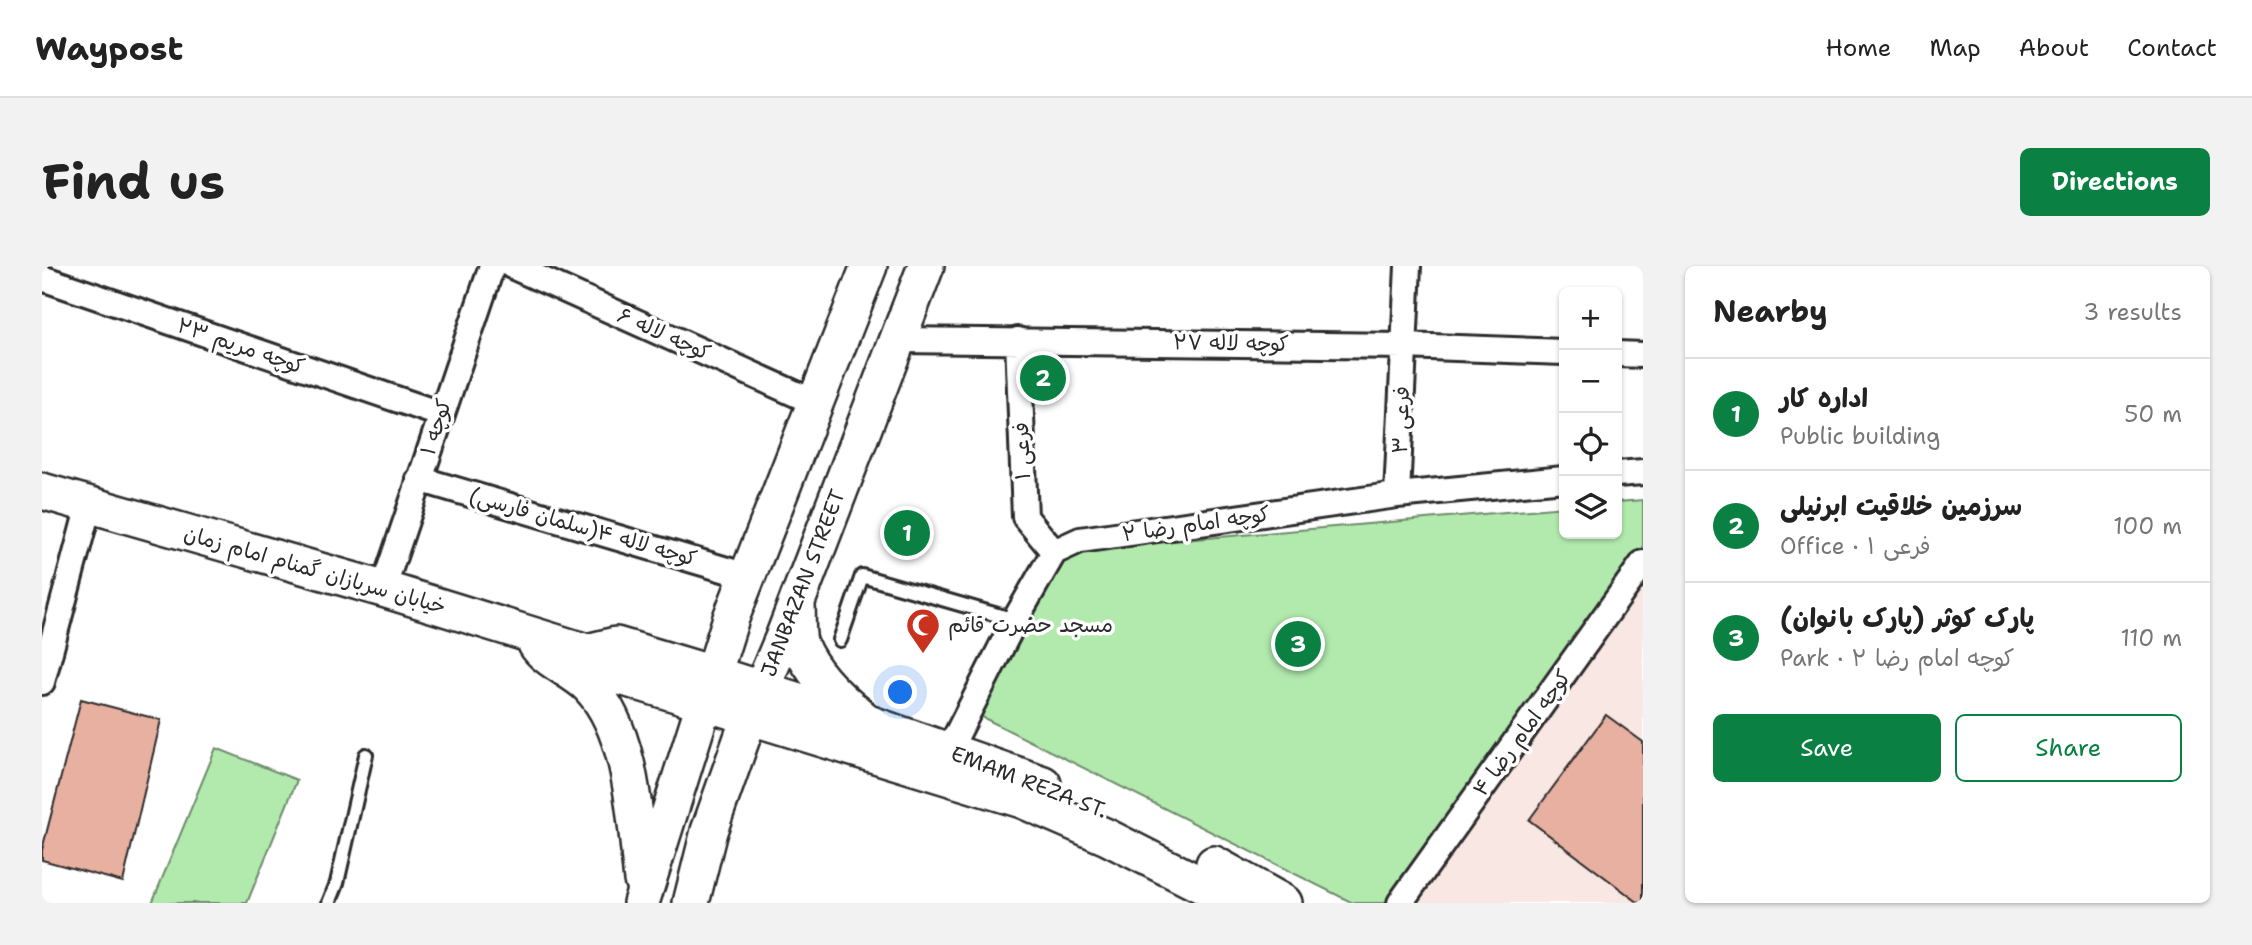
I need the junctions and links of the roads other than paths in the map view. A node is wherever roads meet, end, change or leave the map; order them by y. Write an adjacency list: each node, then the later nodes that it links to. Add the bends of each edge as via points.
1 (492, 266): 14 (street, کوچه ۱)
2 (512, 266): 13 (street, کوچه لاله ۶)
3 (869, 266): 13 (street)
4 (926, 266): 7 (street, JANBAZAN STREET)
5 (1408, 266): 9 (street, فرعی ۳)
6 (42, 278): 14 (street, کوچه مریم ۲۳)
7 (898, 340): 8 (street, کوچه لاله ۲۷); 26 (street, JANBAZAN STREET)
8 (1018, 340): 9 (street, کوچه لاله ۲۷); 22 (street, فرعی ۱, via 1025,517)
9 (1404, 346): 10 (street, کوچه لاله ۲۷); 20 (street, فرعی ۳)
10 (1559, 352)
11 (1622, 354): 12 (street)
12 (1643, 355)
13 (816, 403): 24 (street)
14 (440, 414): 17 (street, کوچه ۱)
15 (1643, 472): 16 (street)
16 (1622, 474)
17 (419, 479): 24 (street, کوچه لاله ۴(سلمان فارسی)); 25 (street, کوچه ۱)
18 (1559, 479): 20 (street, کوچه امام رضا ۲)
19 (42, 491): 21 (street, خیابان سربازان گمنام امام زمان)
20 (1397, 495): 22 (street, کوچه امام رضا ۲, via 1080,540)
21 (89, 505): 25 (street, خیابان سربازان گمنام امام زمان); 32 (street)
22 (1054, 552): 28 (street)
23 (1643, 563): 46 (street, کوچه امام رضا ۴)
24 (747, 576): 27 (street)
25 (383, 589): 29 (street, خیابان سربازان گمنام امام زمان)
26 (797, 596): 30 (street, JANBAZAN STREET); 35 (street, via 799,643 838,699)
27 (731, 618): 30 (street, via 746,636 764,642); 33 (street)
28 (1015, 620): 31 (lane, via 862,576); 36 (street)
29 (531, 635): 33 (street, خیابان سربازان گمنام امام زمان, via 587,652 616,645); 41 (street, via 540,650 591,688 610,716 634,804)
30 (783, 638): 34 (street, JANBAZAN STREET)
31 (840, 640)
32 (42, 682)
33 (709, 688): 34 (street, خیابان سربازان گمنام امام زمان); 39 (street)
34 (756, 703): 35 (street, EMAM REZA ST.); 38 (street, EMAM REZA ST.); 40 (street, JANBAZAN STREET)
35 (871, 724): 36 (street, EMAM REZA ST.)
36 (949, 750): 38 (street, EMAM REZA ST.)
37 (366, 755): 42 (lane)
38 (1039, 794): 44 (street, EMAM REZA ST.); 45 (street, EMAM REZA ST., via 1191,852)
39 (667, 816): 40 (street); 41 (street)
40 (709, 831): 43 (street, JANBAZAN STREET)
41 (642, 899)
42 (329, 903)
43 (692, 903)
44 (1237, 903)
45 (1284, 903)
46 (1400, 903)

